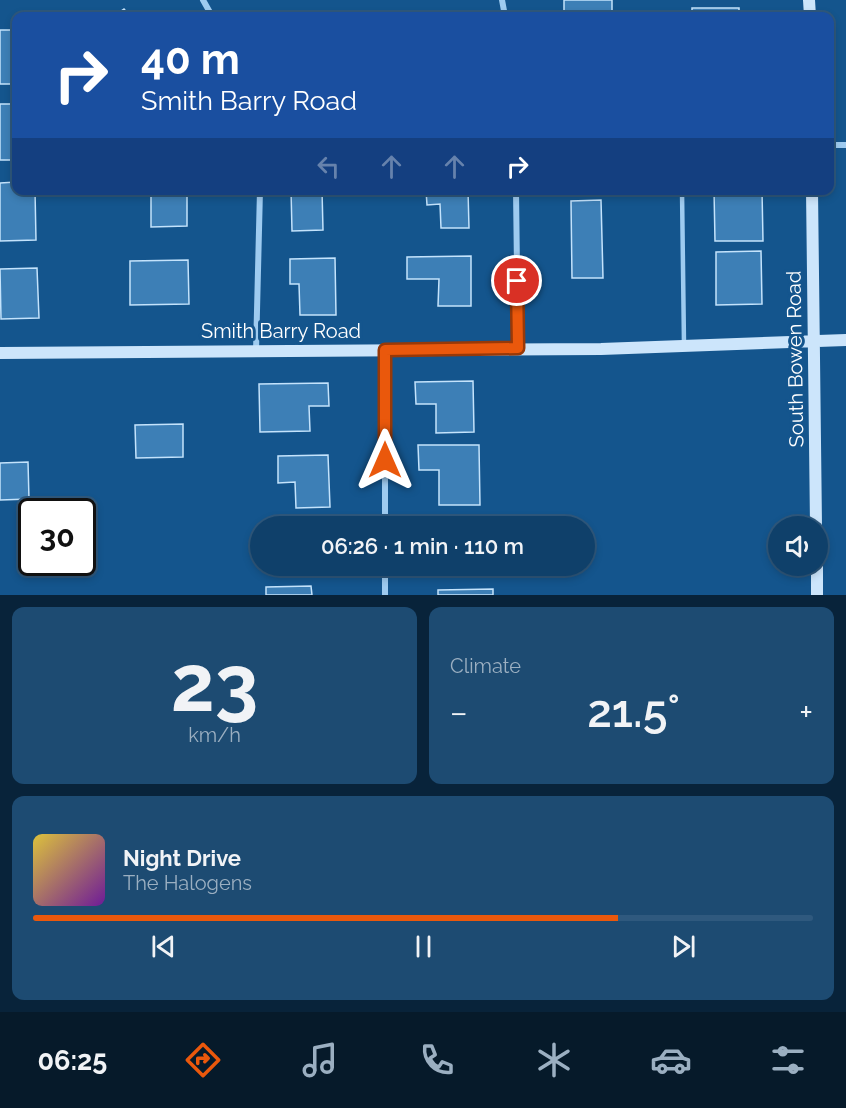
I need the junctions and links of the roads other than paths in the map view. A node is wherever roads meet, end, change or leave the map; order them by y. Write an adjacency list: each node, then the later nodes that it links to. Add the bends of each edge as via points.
1 (260, 195): 10 (street)
2 (516, 195): 8 (street)
3 (682, 195): 7 (lane)
4 (812, 195): 5 (street, South Bowen Road)
5 (814, 340): 6 (street, Smith Barry Road); 7 (street, Smith Barry Road); 13 (street, South Bowen Road)
6 (846, 340)
7 (684, 345): 8 (street, Smith Barry Road)
8 (518, 348): 9 (street, Smith Barry Road)
9 (385, 350): 10 (street, Smith Barry Road); 12 (street)
10 (256, 351): 11 (street, Smith Barry Road)
11 (0, 353)
12 (385, 516)
13 (816, 516)
14 (385, 576): 16 (street)
15 (817, 576): 17 (street)
16 (385, 595)
17 (817, 595)

